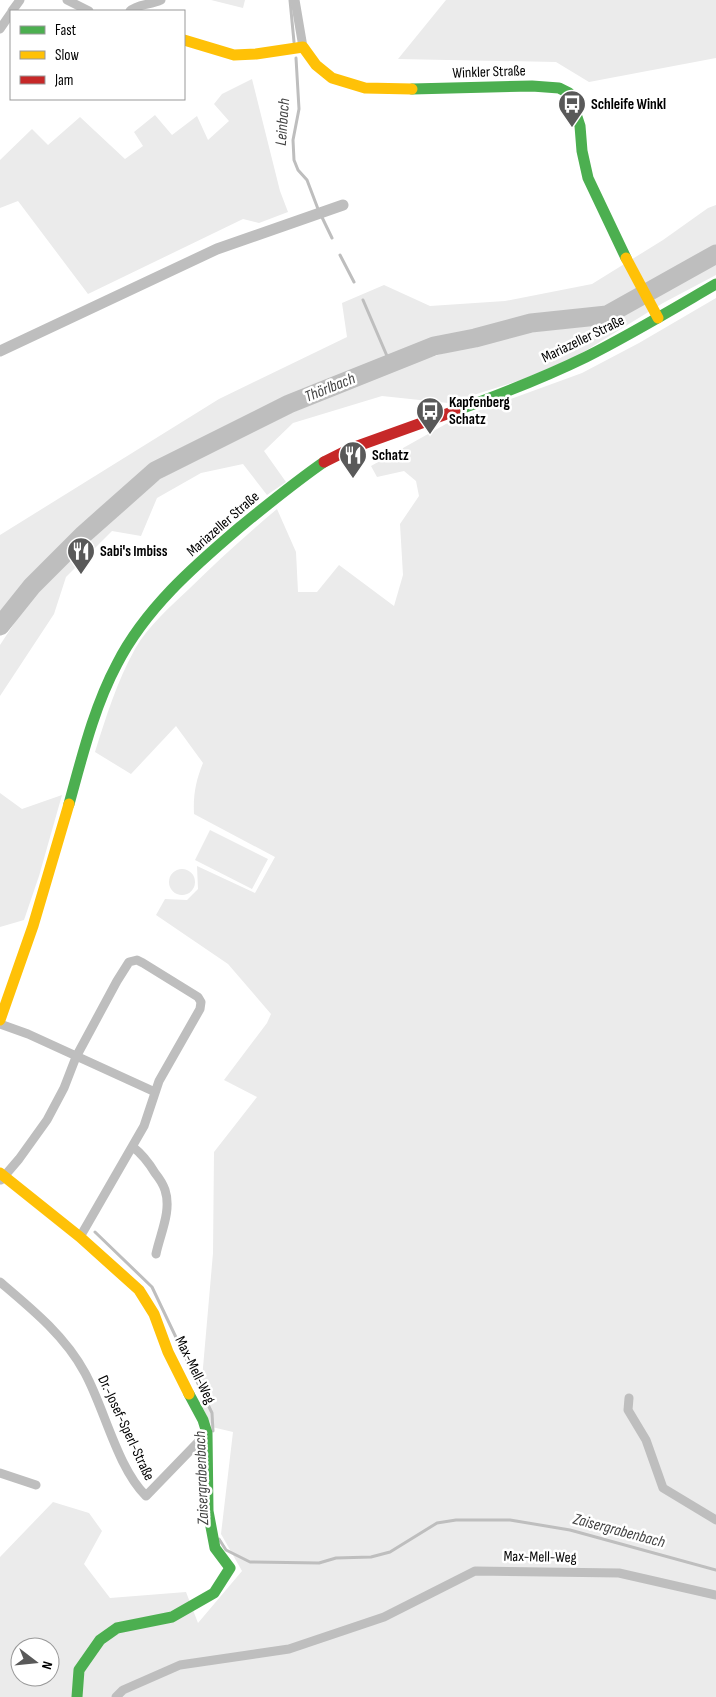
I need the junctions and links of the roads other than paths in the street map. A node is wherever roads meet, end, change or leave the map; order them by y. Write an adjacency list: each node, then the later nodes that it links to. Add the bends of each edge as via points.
1 (67, 0): 4 (street)
2 (161, 0): 5 (street)
3 (295, 0): 9 (street)
4 (87, 10)
5 (131, 10)
6 (10, 15): 7 (street)
7 (0, 29)
8 (185, 40): 9 (street, via 234,55)
9 (303, 46): 11 (street, Winkler Straße, via 316,65 332,78 365,88 532,86 559,88 569,93 580,126 588,178)
10 (716, 284): 11 (street, Mariazeller Straße)
11 (657, 315): 12 (street, Mariazeller Straße, via 567,366 336,455 285,491 186,576 146,618 128,643 104,693 26,948)
12 (0, 1020)
13 (0, 1024): 14 (street)
14 (76, 1057): 15 (street); 15 (street, via 124,968 137,960 198,997 201,1002); 17 (street, via 47,1120)
15 (155, 1092): 16 (street)
16 (133, 1147): 18 (street); 19 (street, via 144,1157 165,1188 168,1200)
17 (2, 1177): 18 (street, Max-Mell-Weg)
18 (80, 1237): 22 (street, Max-Mell-Weg, via 139,1290 154,1314 168,1352)
19 (156, 1254)
20 (0, 1282): 22 (street, Dr.-Josef-Sperl-Straße, via 60,1336 85,1372 125,1464 137,1488 146,1496)
21 (629, 1398): 25 (street, via 628,1410 646,1440 663,1488)
22 (207, 1433): 27 (street, Max-Mell-Weg, via 208,1511 214,1548 230,1568 214,1593 172,1618 117,1628 100,1640 79,1670)
23 (0, 1472): 24 (street)
24 (36, 1485)
25 (716, 1520)
26 (716, 1595): 28 (street, Max-Mell-Weg, via 619,1573 475,1571 384,1617 289,1649 180,1665 123,1690)
27 (77, 1697)
28 (116, 1697)

